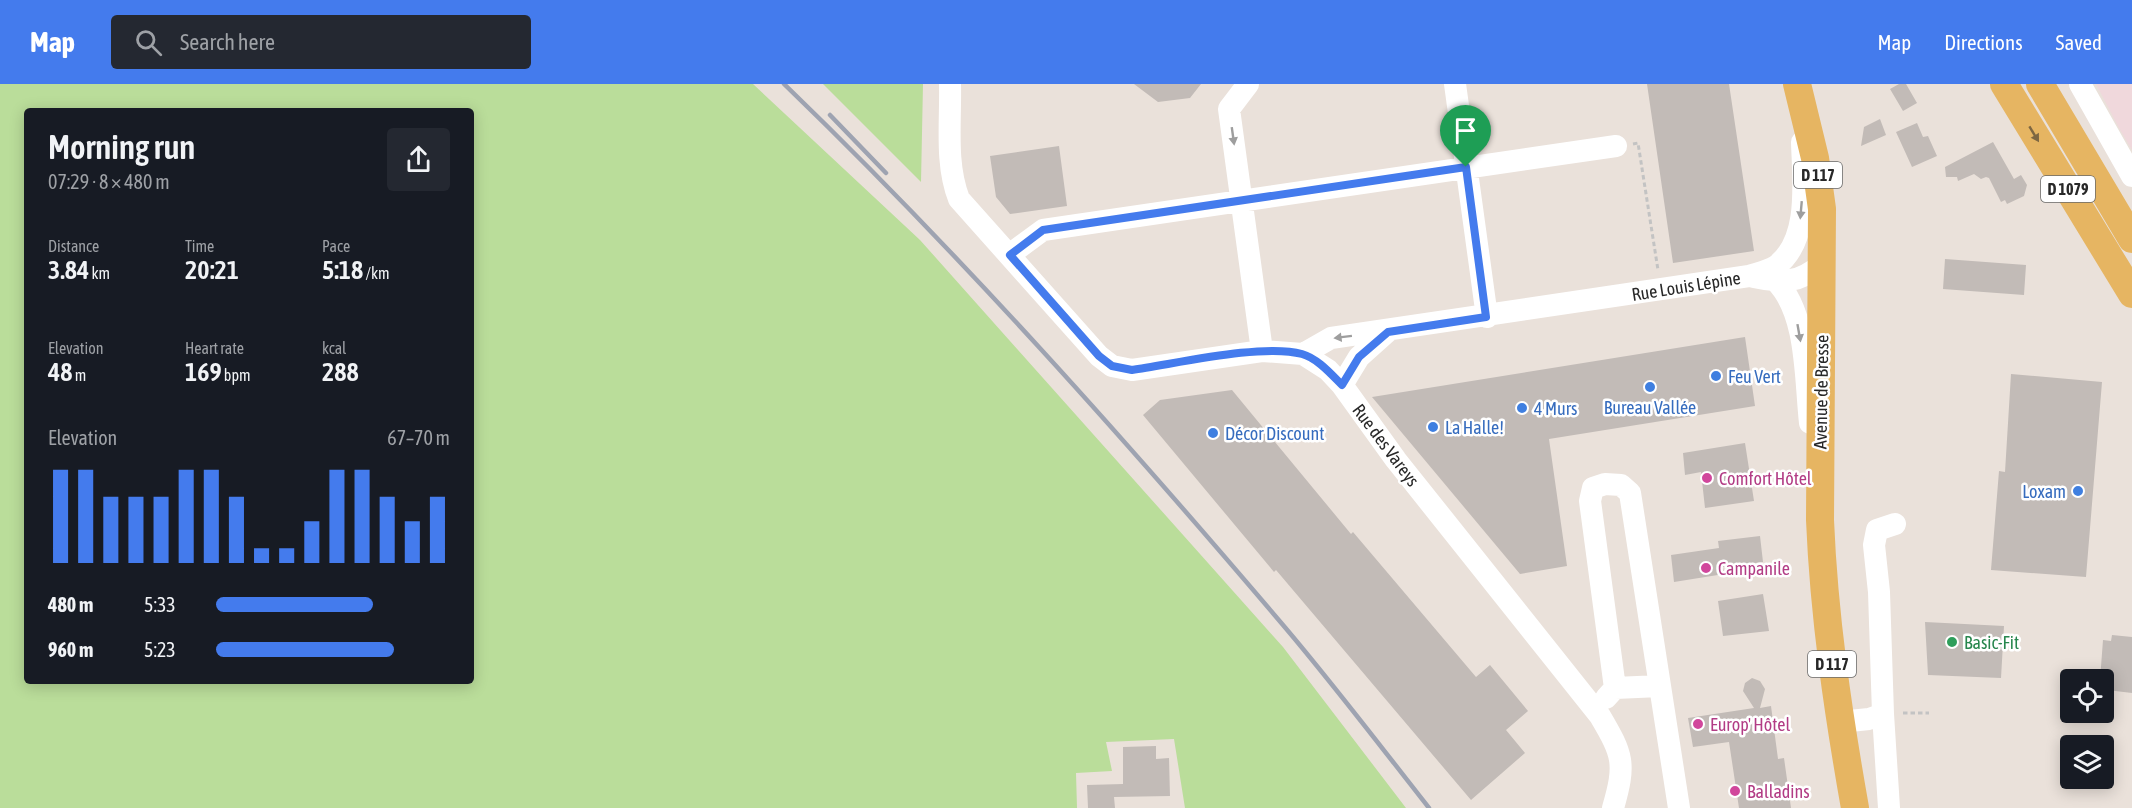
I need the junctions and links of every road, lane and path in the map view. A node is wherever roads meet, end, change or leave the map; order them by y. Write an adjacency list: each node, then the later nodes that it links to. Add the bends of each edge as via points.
1 (950, 84): 13 (street, Rue des Vareys, via 953,183 959,199)
2 (1248, 84): 11 (street, one-way to 11, via 1229,108)
3 (1455, 84): 9 (street)
4 (2004, 84): 18 (main road, D 1079, one-way to 18)
5 (2040, 84): 12 (main road, D 1079)
6 (2080, 84): 10 (street)
7 (1797, 86): 14 (main road, Avenue de Bresse / D 117, via 1819,183); 15 (street, one-way to 15, via 1803,171 1797,236 1789,254 1774,267)
8 (1616, 146): 9 (street); 17 (path, via 1638,143)
9 (1466, 167): 11 (street); 19 (street)
10 (2132, 176)
11 (1242, 201): 13 (street, via 1043,230); 21 (street)
12 (2132, 239)
13 (1010, 255): 21 (street, Rue des Vareys, via 1112,366 1132,370)
14 (1823, 263): 16 (street, Rue Louis Lépine, via 1808,276); 24 (main road, Avenue de Bresse / D 117)
15 (1749, 276): 16 (street, Rue Louis Lépine); 17 (street, Rue Louis Lépine)
16 (1776, 281): 24 (street, one-way to 24, via 1788,293 1798,325)
17 (1662, 290): 19 (street, Rue Louis Lépine)
18 (2132, 294)
19 (1486, 317): 20 (street, Rue Louis Lépine)
20 (1388, 332): 22 (street, Rue Louis Lépine, one-way to 22, via 1331,338); 23 (street, via 1359,357)
21 (1262, 351): 22 (street, Rue des Vareys)
22 (1303, 354): 23 (street, Rue des Vareys, via 1328,370)
23 (1342, 385): 28 (street, Rue des Vareys, via 1396,460)
24 (1820, 520): 31 (main road, Avenue de Bresse / D 117)
25 (1895, 524): 30 (street, via 1877,530 1874,546)
26 (1660, 686): 27 (street); 27 (street, via 1630,493 1621,485 1605,484 1593,488 1590,501); 33 (street)
27 (1615, 688): 28 (street)
28 (1595, 710): 32 (street, Rue des Vareys, via 1622,760)
29 (1929, 713): 30 (path)
30 (1883, 714): 31 (street); 35 (street)
31 (1840, 722): 34 (main road, Avenue de Bresse / D 117)
32 (1614, 808)
33 (1678, 808)
34 (1855, 808)
35 (1889, 808)

